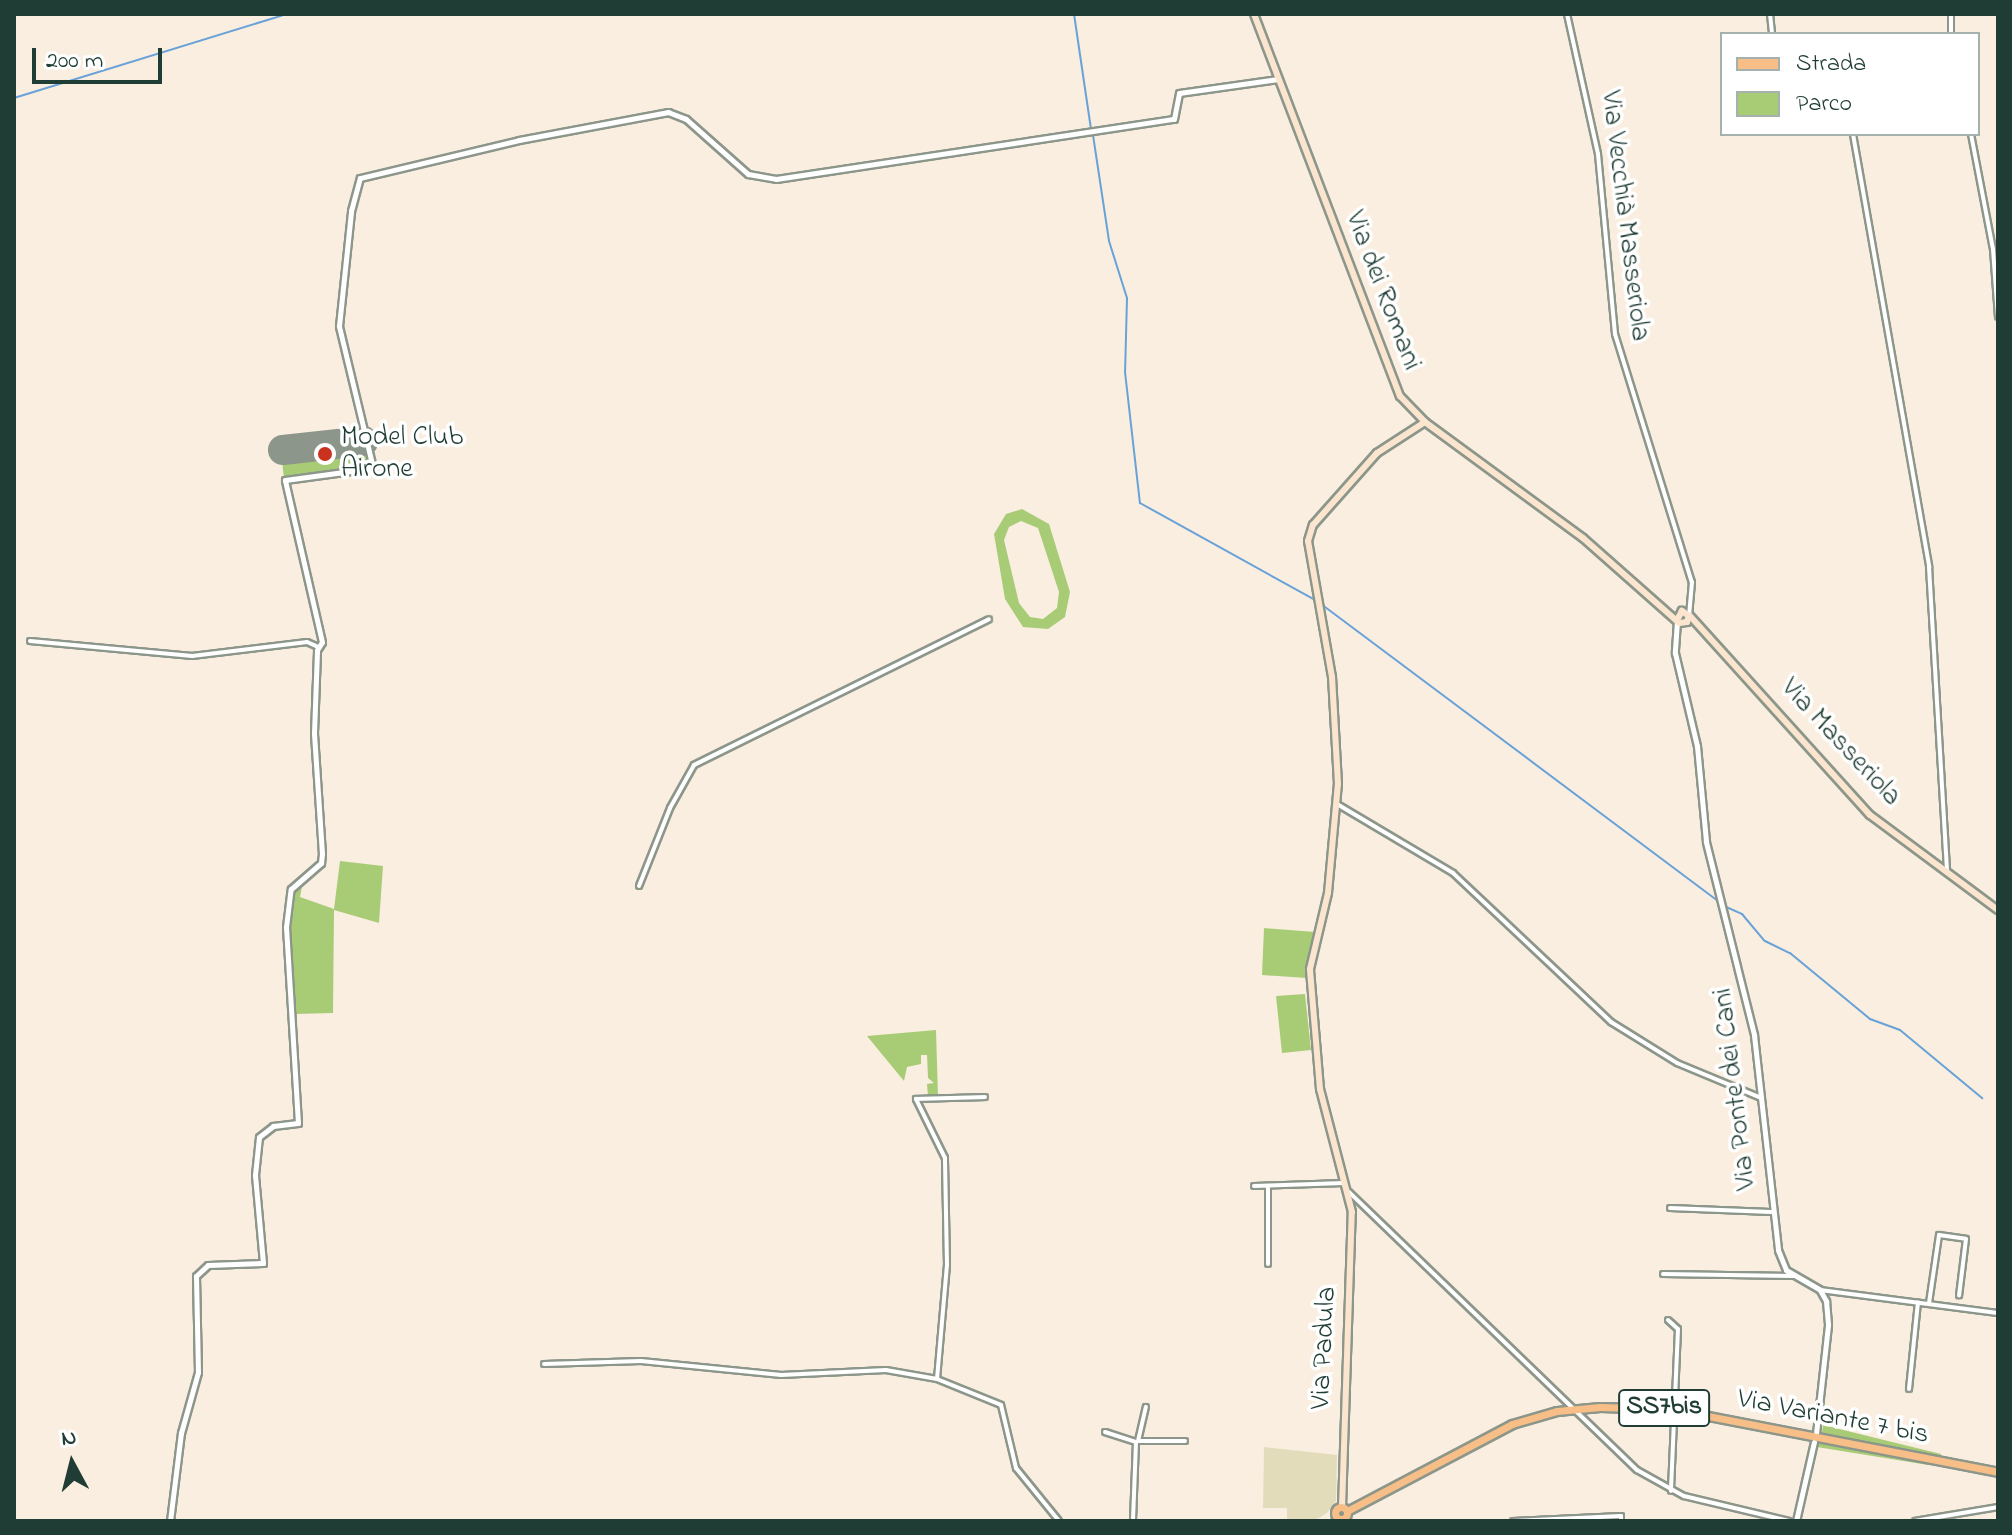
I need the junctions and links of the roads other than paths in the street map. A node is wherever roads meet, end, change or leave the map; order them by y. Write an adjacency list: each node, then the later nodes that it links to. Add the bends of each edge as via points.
1 (1254, 14): 3 (main road, Via dei Romani)
2 (1567, 14): 8 (street, Via Vecchià Masseriola, via 1585,74 1598,154 1615,334 1692,582)
3 (1278, 79): 7 (main road, Via dei Romani, via 1387,373); 14 (street, via 1187,91 1175,97 1175,119 763,179 737,166 686,119 668,112 360,178 351,211 339,326 373,468 285,480 322,642)
4 (1853, 136): 16 (street, via 1929,567)
5 (1971, 136): 6 (street, via 1991,240)
6 (1998, 317)
7 (1425, 422): 9 (main road, Via dei Romani, via 1569,527); 15 (main road, Via Padula, via 1377,453 1313,525 1307,552 1332,677)
8 (1691, 606): 10 (street); 12 (street, Via Vecchià Masseriola)
9 (1668, 611): 10 (main road); 12 (main road, Via dei Romani)
10 (1681, 611): 12 (main road)
11 (989, 619): 17 (street, via 694,765 670,808)
12 (1684, 621): 16 (main road, Via Masseriola, via 1698,624 1870,815); 20 (street, Via Ponte dei Cani, via 1675,629 1675,653 1697,746 1706,842 1739,959)
13 (30, 641): 14 (street, via 192,656 307,642)
14 (318, 647): 51 (street, via 314,733 321,863 291,889 286,927 298,1123 273,1126 259,1137 255,1175 263,1263 208,1265 196,1276 198,1372 181,1433)
15 (1337, 804): 20 (street, via 1453,873 1611,1022 1677,1063); 21 (main road, Via Padula, via 1328,893 1310,969 1317,1066)
16 (1947, 869): 18 (main road, Via Masseriola)
17 (639, 886)
18 (1998, 910)
19 (985, 1097): 37 (street, via 916,1099 945,1158 947,1265)
20 (1761, 1098): 26 (street, Via Ponte dei Cani)
21 (1347, 1183): 22 (street); 24 (main road, Via Padula)
22 (1268, 1185): 23 (street); 27 (street)
23 (1254, 1186)
24 (1349, 1192): 40 (street); 50 (main road, Via Padula, via 1352,1316)
25 (1670, 1208): 26 (street)
26 (1771, 1212): 29 (street, Via Ponte dei Cani, via 1780,1258)
27 (1268, 1264)
28 (1663, 1274): 29 (street)
29 (1793, 1276): 30 (street)
30 (1820, 1290): 31 (street); 43 (street, via 1828,1325)
31 (1918, 1302): 32 (street); 38 (street)
32 (1929, 1303): 33 (street); 33 (street, via 1939,1235 1966,1239)
33 (1957, 1308): 34 (street)
34 (1998, 1313)
35 (1668, 1320): 41 (street, via 1678,1329)
36 (544, 1364): 37 (street, via 641,1361 781,1375 886,1370)
37 (937, 1379): 52 (street, via 1001,1405 1016,1468)
38 (1909, 1389)
39 (1146, 1407): 44 (street)
40 (1571, 1410): 41 (main road, Via Variante 7 bis / SS7bis); 48 (street, via 1637,1470); 50 (main road, Via Variante 7 bis / SS7bis, via 1494,1431)
41 (1674, 1410): 47 (main road, Via Variante 7 bis / SS7bis); 48 (street)
42 (1105, 1432): 44 (street)
43 (1816, 1433)
44 (1138, 1441): 45 (street); 53 (street)
45 (1185, 1441)
46 (1814, 1442): 58 (street)
47 (1998, 1472)
48 (1671, 1491): 57 (street)
49 (1998, 1507): 59 (street)
50 (1341, 1516): 54 (main road, Via Variante 7 bis / SS7bis)
51 (170, 1521)
52 (1059, 1521)
53 (1133, 1521)
54 (1328, 1521)
55 (1513, 1521): 56 (street, via 1621,1516)
56 (1621, 1521)
57 (1789, 1521)
58 (1796, 1521)
59 (1915, 1521)

